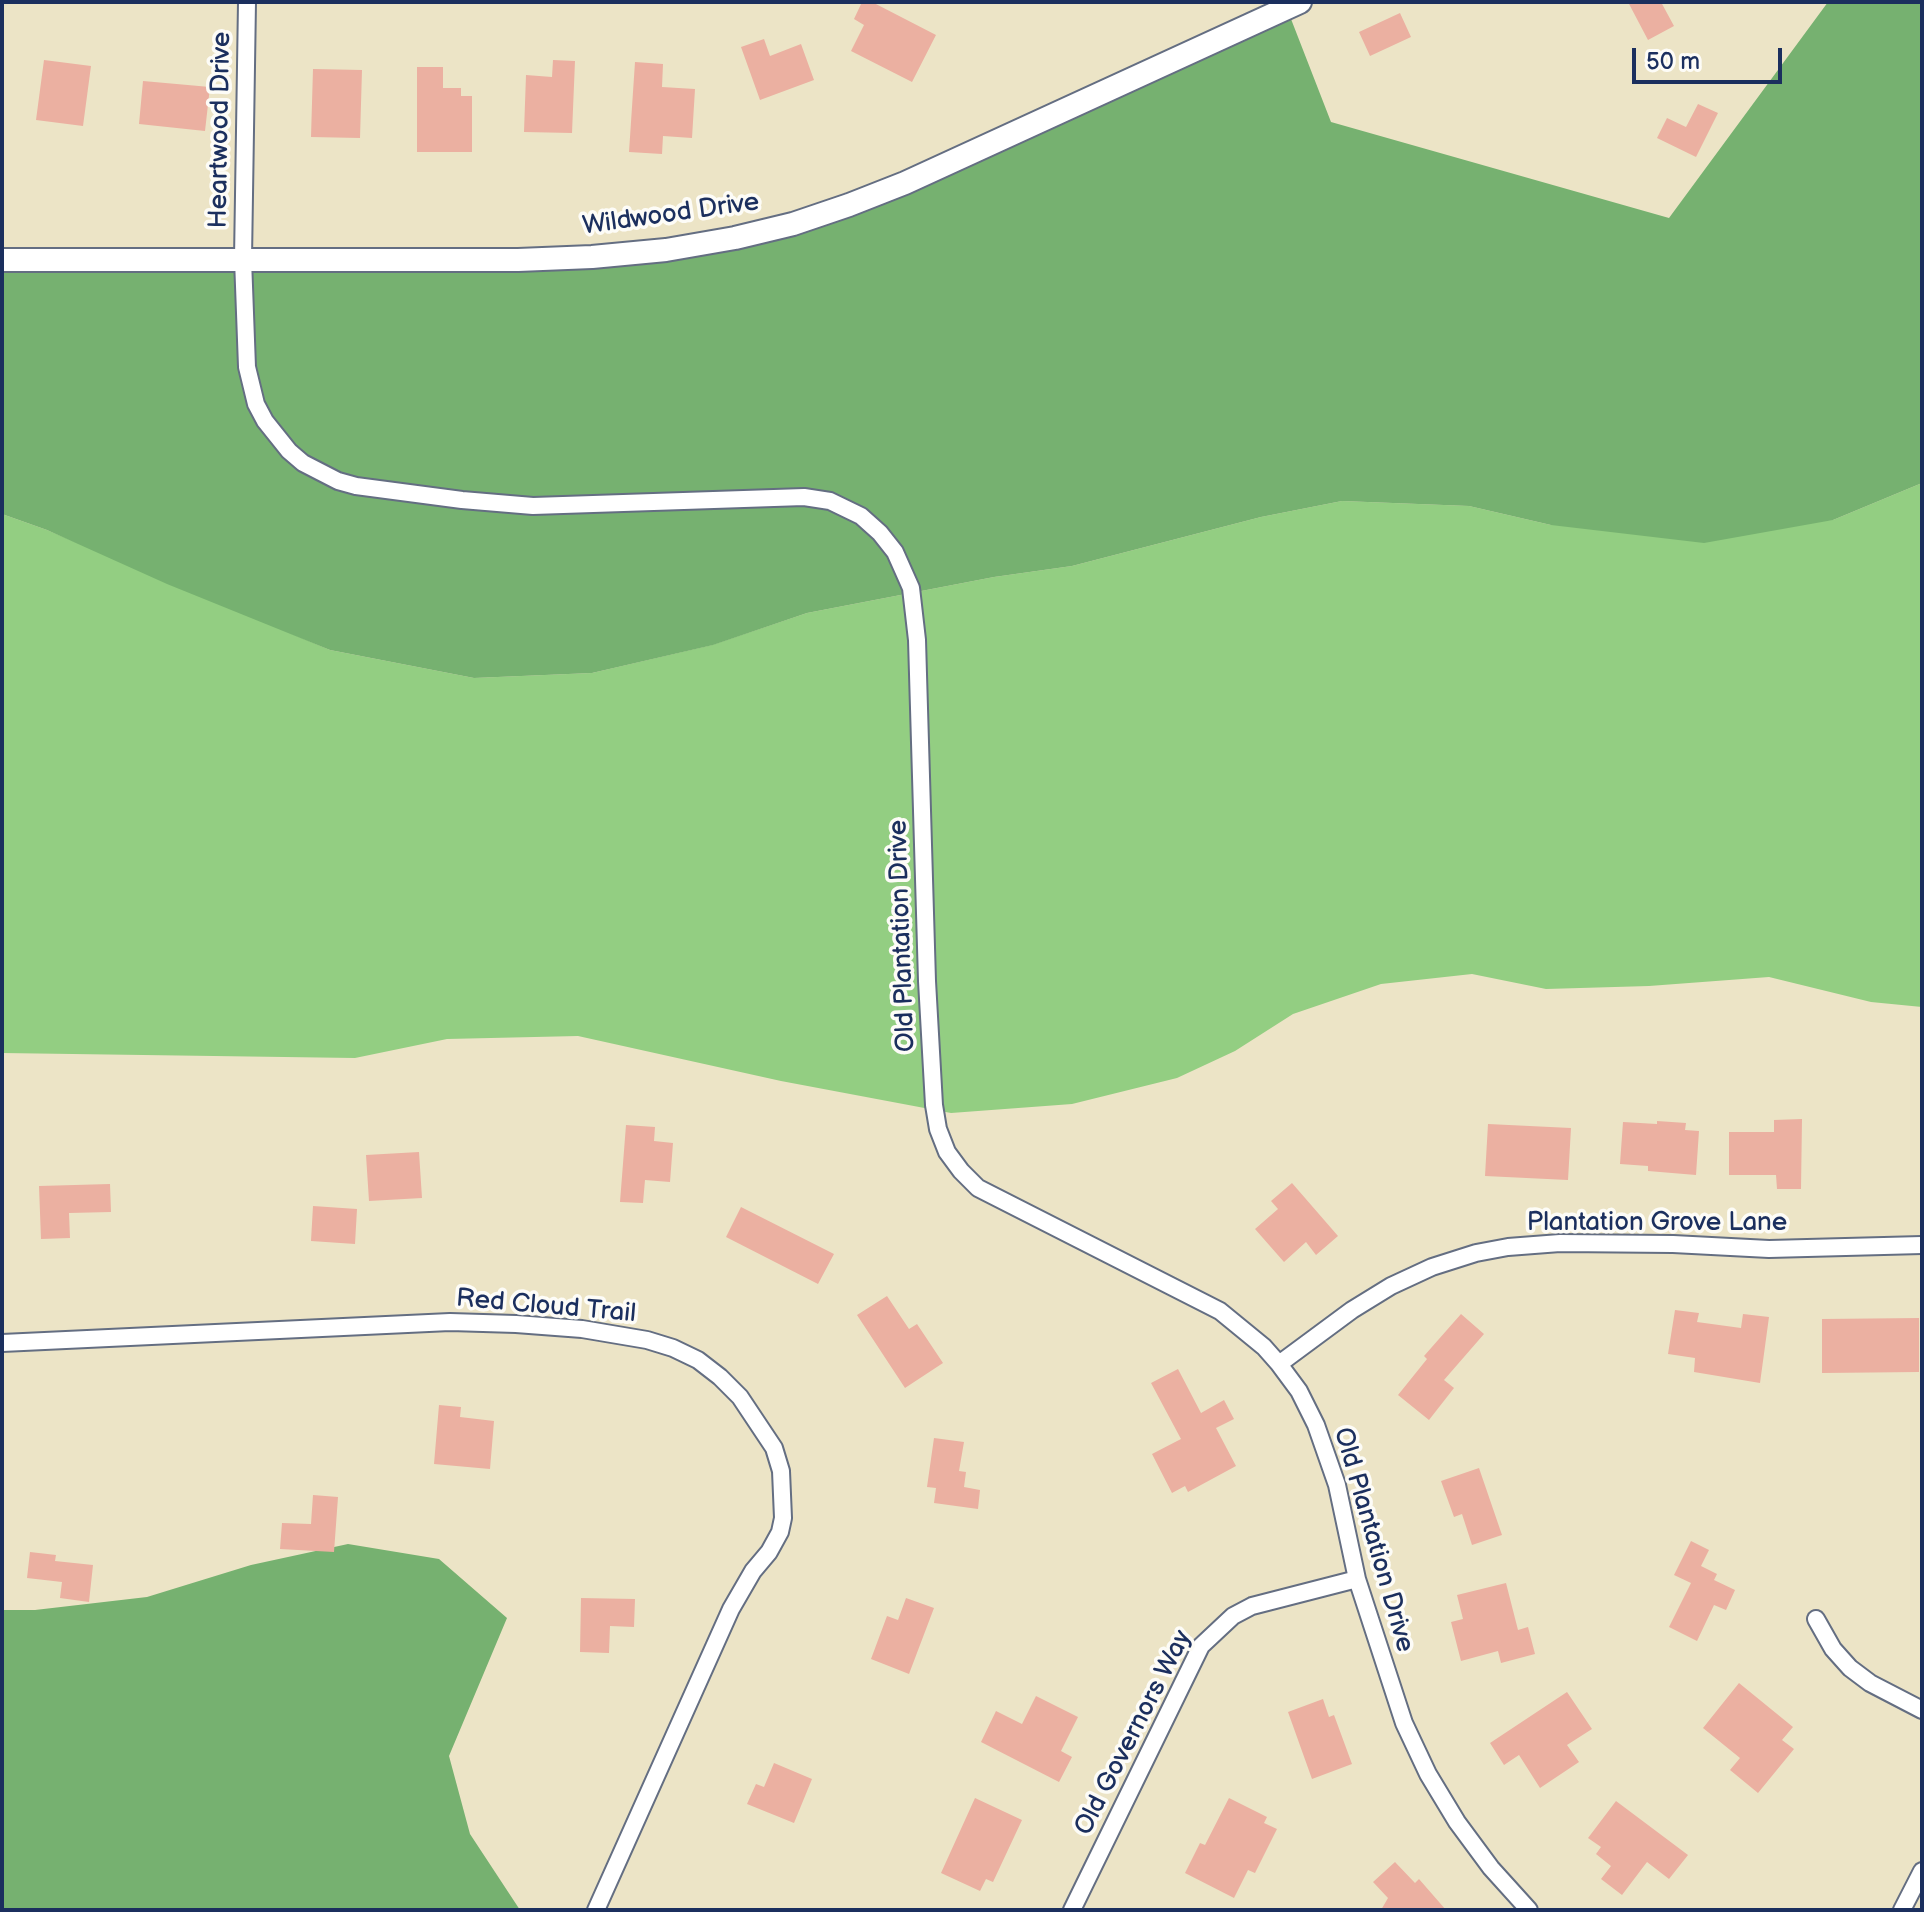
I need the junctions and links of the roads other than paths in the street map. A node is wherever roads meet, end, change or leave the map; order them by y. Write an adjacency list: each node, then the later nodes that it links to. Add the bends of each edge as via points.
1 (247, 2): 3 (street, Heartwood Drive)
2 (1294, 3): 3 (street, Wildwood Drive, via 905,183 821,215 735,238 592,257)
3 (243, 259): 4 (street, Wildwood Drive); 7 (street, Old Plantation Drive, via 247,367 256,404 289,451 338,481 533,506 804,497 846,508 880,533 906,573 917,640 933,1090 947,1152 978,1188 1220,1311)
4 (2, 260)
5 (1922, 1245): 7 (street, Plantation Grove Lane, via 1508,1247 1432,1267 1391,1286)
6 (2, 1343): 12 (street, Red Cloud Trail, via 450,1322 516,1324 647,1340 698,1360 720,1377 774,1448 781,1471 780,1532 731,1609)
7 (1279, 1364): 8 (street, Old Plantation Drive, via 1316,1425 1337,1485)
8 (1357, 1579): 13 (street, Old Governors Way, via 1252,1606 1201,1646); 14 (street, Old Plantation Drive, via 1394,1697 1428,1774 1491,1868)
9 (1816, 1619): 10 (street, via 1850,1668)
10 (1922, 1710)
11 (1922, 1871): 15 (street)
12 (596, 1910)
13 (1072, 1910)
14 (1529, 1910)
15 (1902, 1910)

